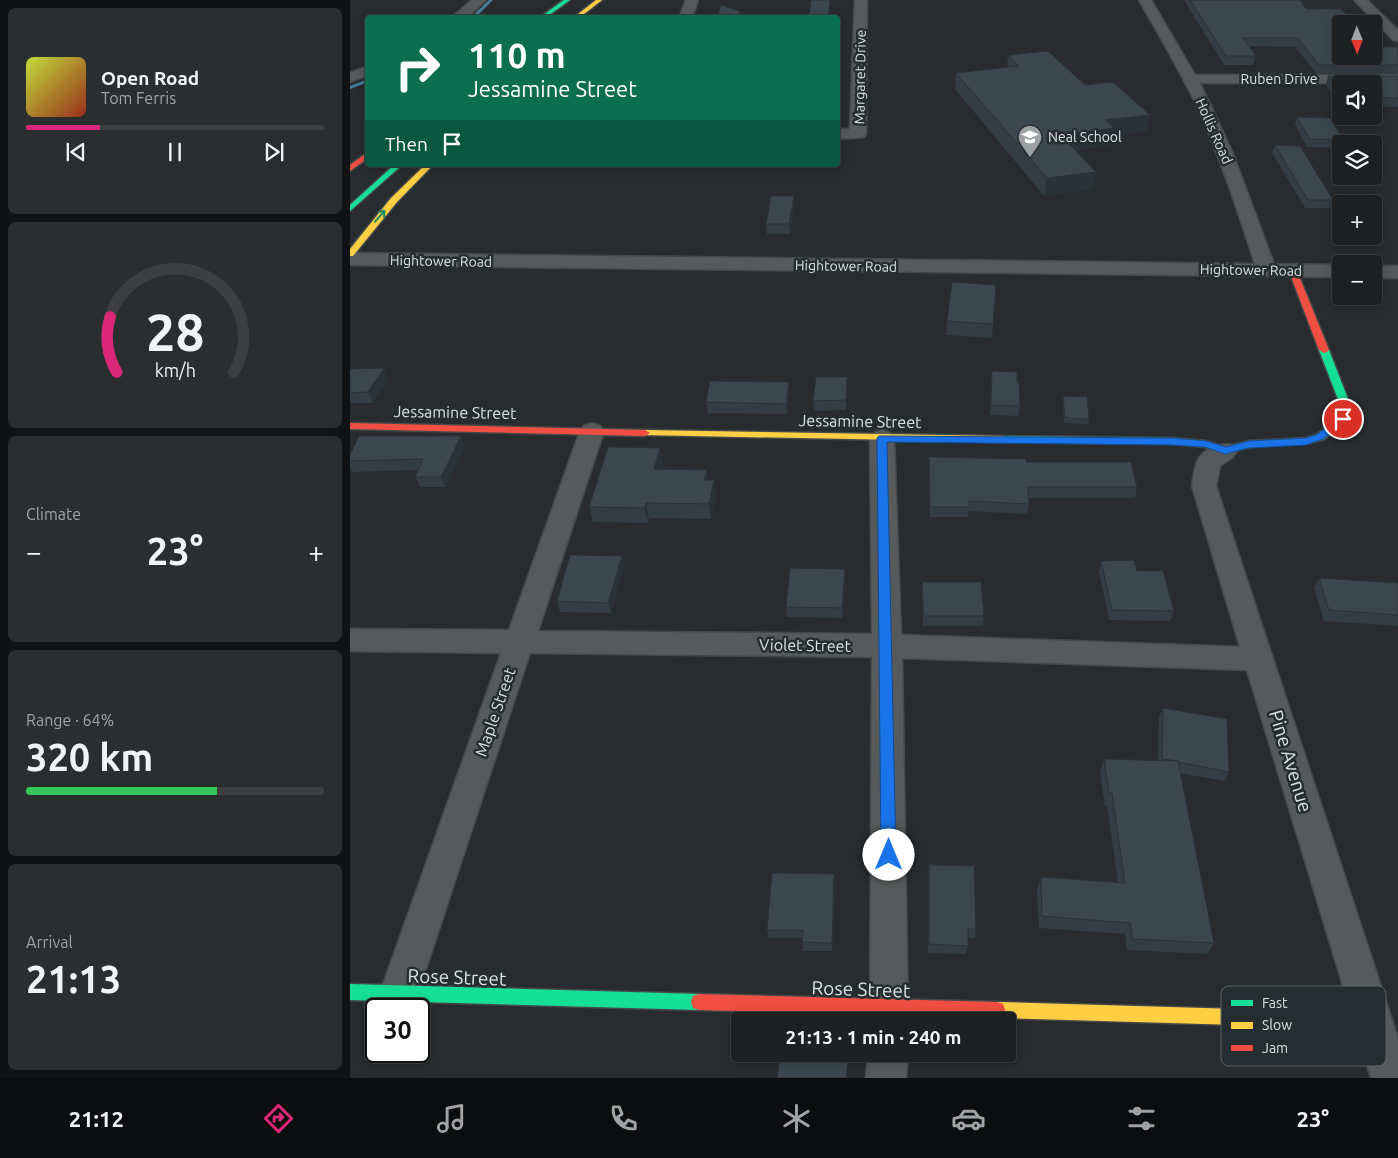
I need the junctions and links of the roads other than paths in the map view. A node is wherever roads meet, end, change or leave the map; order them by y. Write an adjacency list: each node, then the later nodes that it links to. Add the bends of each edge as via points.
1 (480, 0): 8 (street)
2 (567, 0): 9 (main road)
3 (599, 0): 10 (main road)
4 (692, 0): 11 (street)
5 (861, 0): 17 (street, Margaret Drive, via 858,134)
6 (1145, 0): 15 (street, Hollis Road)
7 (1360, 0): 12 (street)
8 (462, 15)
9 (546, 15)
10 (578, 15)
11 (686, 15)
12 (1398, 37)
13 (365, 71): 14 (street)
14 (350, 78)
15 (1191, 79): 16 (street, Ruben Drive); 27 (street, Hollis Road, via 1225,153)
16 (1398, 79)
17 (840, 134)
18 (365, 148): 20 (main road)
19 (365, 156): 23 (main road)
20 (350, 158)
21 (396, 167): 24 (main road)
22 (427, 167): 25 (main road, one-way to 22, via 384,211)
23 (350, 169)
24 (350, 209)
25 (350, 254)
26 (350, 259): 27 (street, Hightower Road)
27 (1266, 270): 28 (street, Hightower Road)
28 (1293, 270): 29 (street, Hightower Road); 35 (main road, via 1345,402 1343,419 1320,437 1306,441 1249,444)
29 (1332, 271)
30 (1382, 272): 31 (street)
31 (1398, 272)
32 (350, 426): 33 (main road, Jessamine Street)
33 (592, 431): 34 (main road, Jessamine Street); 37 (street, Maple Street)
34 (882, 438): 35 (main road, Jessamine Street, via 1172,441 1206,444); 38 (street)
35 (1225, 451): 39 (street, Pine Avenue, via 1209,462 1204,486)
36 (350, 640): 37 (street, Violet Street)
37 (519, 643): 38 (street, Violet Street); 42 (street, Maple Street)
38 (887, 646): 39 (street, Violet Street); 44 (street)
39 (1260, 659): 40 (street, Pine Avenue)
40 (1361, 986)
41 (350, 992): 42 (main road, Rose Street)
42 (399, 993): 43 (main road, Rose Street)
43 (843, 1012)
44 (890, 1012)
45 (1016, 1016): 46 (main road, Rose Street)
46 (1221, 1019)
47 (887, 1062): 49 (street)
48 (1386, 1063): 50 (street, Pine Avenue)
49 (886, 1078)
50 (1391, 1078)

